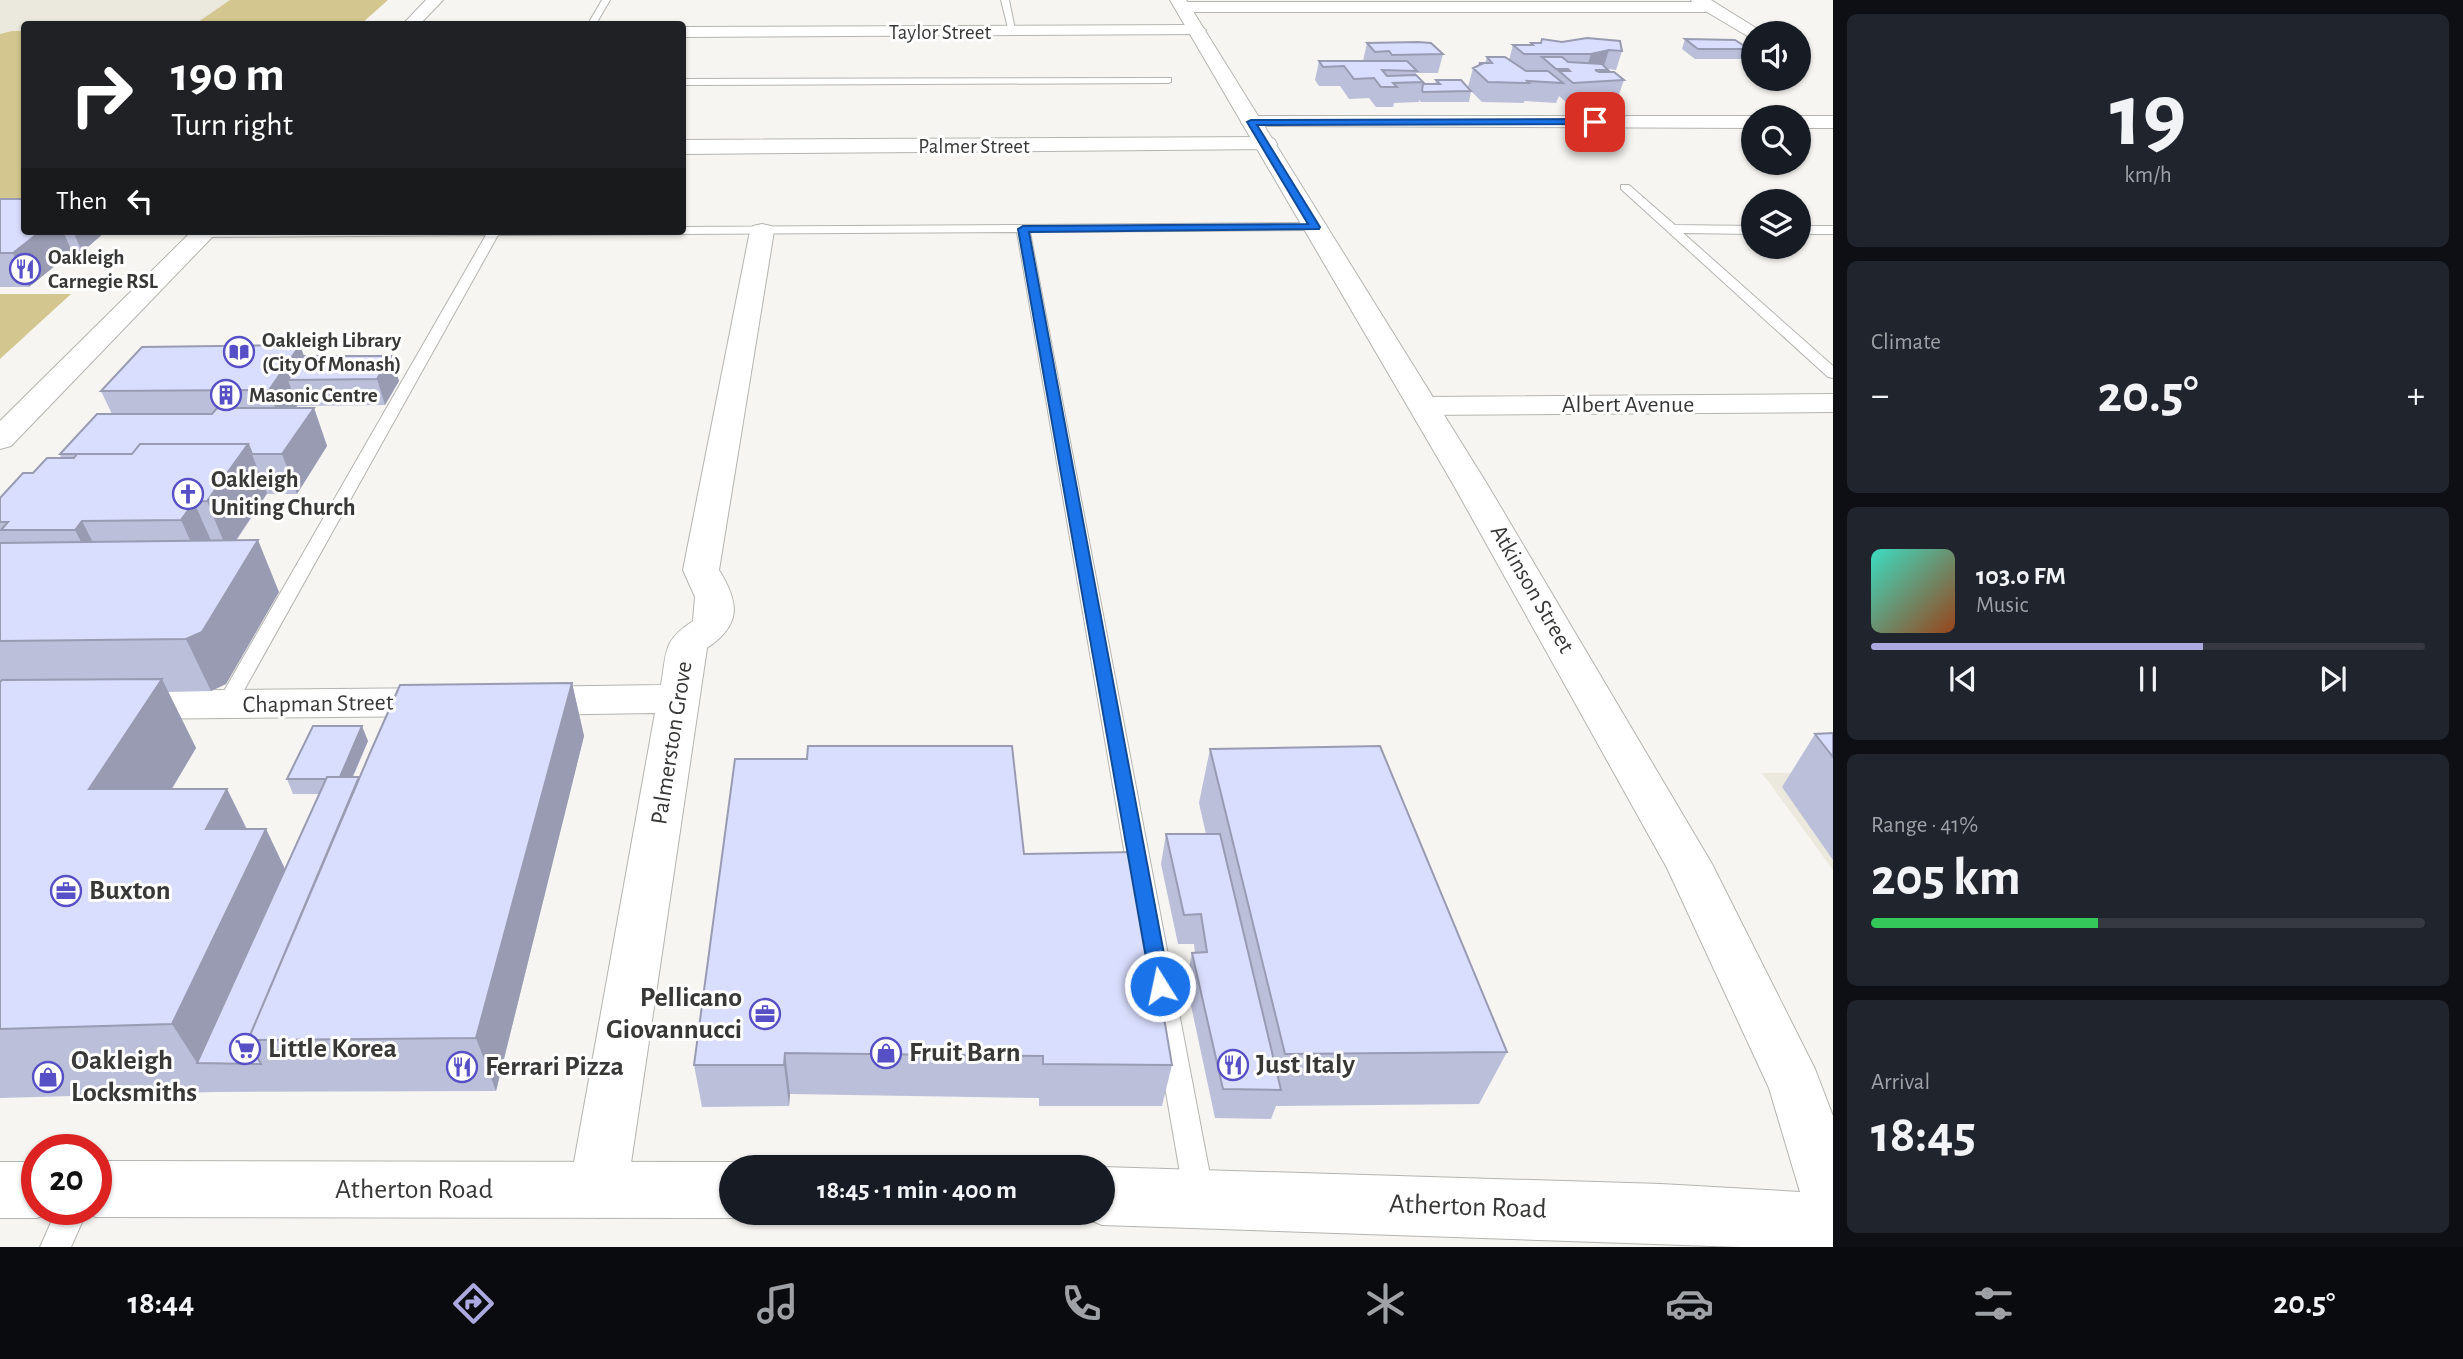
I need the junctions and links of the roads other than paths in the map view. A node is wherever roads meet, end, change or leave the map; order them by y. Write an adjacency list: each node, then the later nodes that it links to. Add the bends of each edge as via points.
1 (435, 0): 6 (street)
2 (606, 0): 7 (lane)
3 (1005, 0): 11 (lane)
4 (1180, 4): 5 (street); 9 (street, Atkinson Street)
5 (1705, 4): 8 (street)
6 (414, 21)
7 (594, 21)
8 (1741, 25)
9 (1197, 30): 11 (street, Taylor Street); 14 (street, Atkinson Street)
10 (686, 32): 11 (street, Taylor Street)
11 (1013, 32)
12 (1168, 80): 13 (lane)
13 (686, 82)
14 (1251, 122): 15 (street); 18 (street, Atkinson Street)
15 (1741, 122)
16 (1811, 122): 17 (street)
17 (1833, 122)
18 (1266, 144): 19 (street, Palmer Street); 21 (street, Atkinson Street)
19 (686, 148)
20 (1625, 187): 23 (lane)
21 (1315, 227): 22 (lane); 33 (street, Atkinson Street)
22 (1023, 229): 27 (lane); 46 (lane)
23 (1672, 229): 24 (lane); 31 (lane)
24 (1741, 230)
25 (1811, 230): 26 (lane)
26 (1833, 230)
27 (762, 231): 28 (lane); 37 (street, Palmerston Grove, via 701,570 716,595 711,627 688,642)
28 (686, 232)
29 (202, 235): 34 (street)
30 (492, 235): 36 (lane)
31 (1833, 374)
32 (1833, 403): 33 (street, Albert Avenue)
33 (1424, 406): 47 (street, Atkinson Street, via 1689,863 1796,1087)
34 (0, 439)
35 (269, 587): 36 (lane)
36 (293, 587): 39 (lane)
37 (678, 699): 39 (street, Chapman Street); 43 (street, Palmerston Grove)
38 (80, 705): 39 (street, Chapman Street)
39 (226, 705)
40 (112, 1189): 43 (street, Atherton Road)
41 (0, 1190): 42 (street)
42 (21, 1190)
43 (598, 1190): 44 (street, Atherton Road)
44 (719, 1190)
45 (1115, 1196): 46 (street, Atherton Road)
46 (1199, 1198): 48 (street, Atherton Road)
47 (1833, 1205)
48 (1833, 1223)
49 (66, 1225): 50 (lane)
50 (55, 1247)

